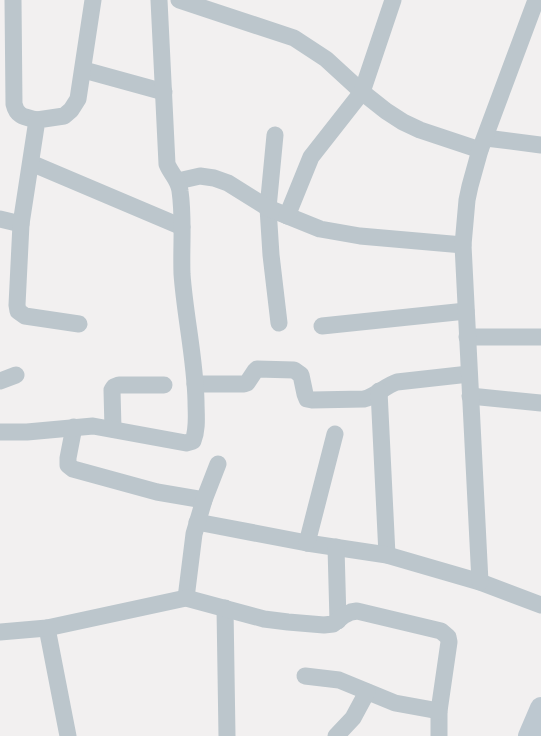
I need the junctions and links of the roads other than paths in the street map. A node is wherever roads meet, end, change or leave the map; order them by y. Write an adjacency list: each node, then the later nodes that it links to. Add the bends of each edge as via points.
1 (13, 0): 8 (street)
2 (93, 0): 7 (street)
3 (159, 0): 9 (street)
4 (179, 0): 10 (street, via 294,38 326,59)
5 (393, 0): 10 (street)
6 (536, 6): 13 (street)
7 (84, 70): 9 (street); 11 (street, via 78,99 72,110 64,116)
8 (7, 92): 11 (street, via 16,111 22,116)
9 (164, 92): 16 (street, via 167,164)
10 (362, 92): 13 (street, via 386,111 420,130); 18 (street, via 311,157)
11 (37, 120): 15 (street)
12 (275, 135): 17 (street)
13 (483, 144): 14 (street); 22 (street, via 467,200)
14 (541, 145)
15 (31, 163): 20 (street); 21 (street)
16 (178, 181): 17 (street, via 200,176 214,178 228,183); 21 (street)
17 (268, 208): 18 (street); 24 (street)
18 (288, 216): 22 (street, via 320,229 360,236)
19 (0, 219): 20 (street)
20 (21, 224): 25 (street, via 18,311 25,316)
21 (182, 227): 32 (street, via 182,273)
22 (463, 245): 23 (street)
23 (466, 311): 26 (street); 28 (street)
24 (279, 323)
25 (79, 324)
26 (322, 326)
27 (541, 336): 28 (street)
28 (467, 337): 29 (street)
29 (469, 374): 34 (street, via 397,382); 35 (street)
30 (16, 375): 31 (street)
31 (0, 381)
32 (195, 384): 34 (street, via 244,384 257,370 294,370 301,375 307,399 364,399); 38 (street, via 196,423 193,441 186,443)
33 (164, 385): 38 (street, via 119,384 114,387)
34 (379, 391): 46 (street)
35 (470, 396): 36 (street); 47 (street)
36 (541, 403)
37 (74, 427): 38 (street); 39 (street); 42 (street, via 68,458 68,465 73,469 157,492)
38 (113, 429)
39 (0, 432)
40 (336, 434): 44 (street)
41 (218, 464): 42 (street)
42 (204, 500): 43 (street)
43 (197, 522): 44 (street); 48 (street)
44 (307, 543): 45 (street)
45 (336, 547): 46 (street); 51 (street)
46 (387, 555): 47 (street)
47 (480, 582): 49 (street)
48 (186, 598): 50 (street); 52 (street)
49 (541, 605)
50 (225, 608): 51 (street, via 264,619 288,622 324,625); 59 (street)
51 (338, 621): 57 (street, via 357,611 444,633 449,642)
52 (47, 628): 53 (street); 58 (street)
53 (0, 632)
54 (305, 676): 55 (street, via 339,680)
55 (367, 692): 57 (street, via 404,705); 60 (street, via 353,718)
56 (541, 708): 62 (main road)
57 (439, 711): 61 (street)
58 (68, 736)
59 (227, 736)
60 (336, 736)
61 (439, 736)
62 (529, 736)

